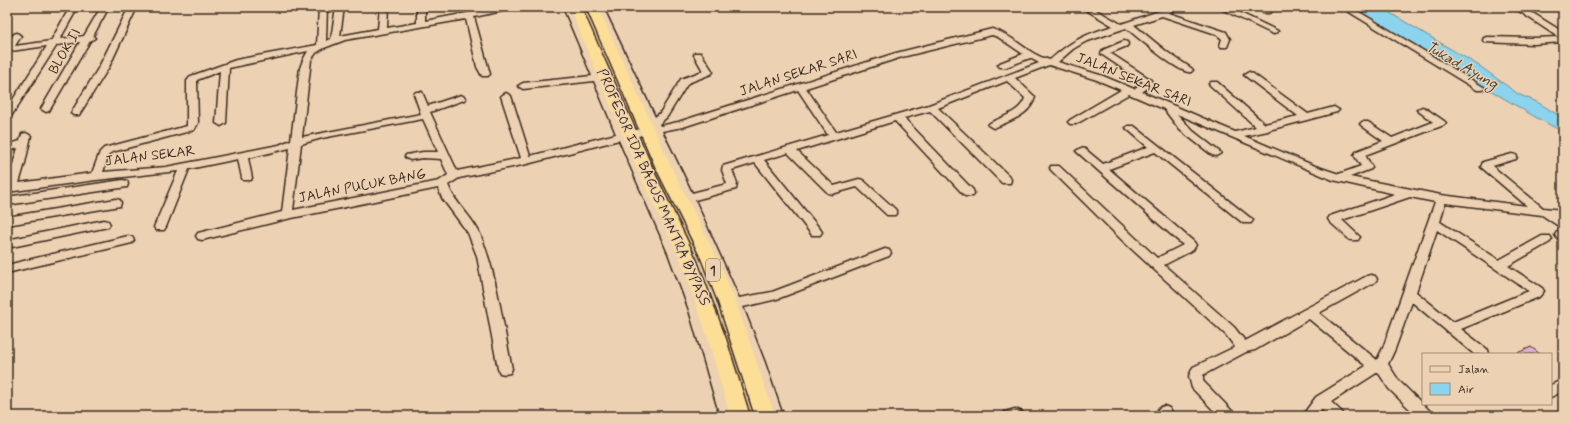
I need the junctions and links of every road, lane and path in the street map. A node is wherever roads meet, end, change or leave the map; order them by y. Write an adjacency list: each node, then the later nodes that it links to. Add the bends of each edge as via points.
1 (74, 7): 33 (street)
2 (105, 7): 29 (street, BLOK II)
3 (112, 7): 29 (street)
4 (133, 7): 62 (street, via 104,67)
5 (323, 7): 36 (street)
6 (340, 7): 31 (street)
7 (384, 7): 26 (street)
8 (421, 7): 23 (street)
9 (509, 7): 22 (street)
10 (567, 7): 25 (street)
11 (575, 7): 25 (highway, PROFESOR IDA BAGUS MANTRA BYPASS / 1)
12 (592, 7): 71 (highway, PROFESOR IDA BAGUS MANTRA BYPASS / 1)
13 (599, 7): 71 (street)
14 (1085, 7): 20 (street)
15 (1105, 7): 20 (street)
16 (1176, 7): 21 (street)
17 (1221, 7): 27 (street)
18 (1345, 7): 52 (street)
19 (1517, 7): 30 (street)
20 (1095, 12): 24 (street)
21 (1163, 14): 24 (street); 35 (street, via 1223,34 1226,39)
22 (469, 16): 23 (street); 45 (street)
23 (421, 24): 26 (street)
24 (1124, 26): 41 (street, via 1096,34 1071,46); 44 (street)
25 (580, 29): 47 (street); 74 (highway, PROFESOR IDA BAGUS MANTRA BYPASS / 1)
26 (382, 31): 31 (street)
27 (1274, 31)
28 (17, 36): 37 (street)
29 (91, 38): 33 (street); 40 (street); 59 (street, BLOK II)
30 (1563, 38): 32 (street)
31 (335, 40): 36 (street)
32 (1487, 40)
33 (54, 43): 37 (street); 64 (street)
34 (1124, 44): 53 (street, via 1104,54 1148,84)
35 (1224, 45)
36 (319, 47): 43 (street); 78 (street, via 310,55 305,68)
37 (8, 50)
38 (698, 55): 71 (street, via 708,72 684,80 664,115)
39 (1030, 55): 41 (street, JALAN SEKAR SARI); 42 (street); 51 (street, JALAN SEKAR SARI, via 1001,35 987,32 899,55)
40 (84, 57)
41 (1049, 63): 48 (street); 53 (street, JALAN SEKAR SARI, via 1086,73)
42 (1003, 64)
43 (225, 67): 68 (street); 94 (street, via 192,81 191,128 108,150)
44 (1188, 70)
45 (485, 74)
46 (1249, 75): 65 (street)
47 (597, 78): 50 (street); 74 (street)
48 (1010, 78): 57 (street); 70 (street, via 1026,92 1030,102 1024,109)
49 (1214, 84): 73 (street)
50 (523, 86)
51 (800, 86): 71 (street, JALAN SEKAR SARI, via 680,125); 76 (street)
52 (1480, 88)
53 (1132, 91): 58 (street, JALAN SEKAR SARI); 67 (street)
54 (419, 94): 63 (street)
55 (506, 96): 89 (street)
56 (461, 98): 63 (street, JALAN SEKAR)
57 (932, 107): 66 (street); 97 (street)
58 (1168, 108): 75 (street, JALAN SEKAR SARI); 83 (street, via 1182,128)
59 (46, 109)
60 (1334, 110): 65 (street)
61 (1422, 110): 77 (street, via 1441,123)
62 (76, 113)
63 (425, 113): 78 (street, JALAN SEKAR); 85 (street)
64 (7, 116)
65 (1306, 117): 73 (street)
66 (898, 118): 76 (street); 101 (street)
67 (1073, 122)
68 (221, 123)
69 (1365, 124): 77 (street)
70 (993, 125)
71 (653, 127): 74 (street, JALAN SEKAR SARI); 103 (street); 141 (highway, PROFESOR IDA BAGUS MANTRA BYPASS / 1, via 663,166 709,258 724,296)
72 (1130, 128): 80 (street)
73 (1264, 129): 75 (street)
74 (626, 135): 89 (street, JALAN SEKAR SARI); 139 (street, via 691,297); 140 (highway, PROFESOR IDA BAGUS MANTRA BYPASS / 1, via 697,281 718,339)
75 (1235, 135): 96 (street, JALAN SEKAR SARI)
76 (833, 136): 81 (street)
77 (1392, 142): 96 (street, via 1361,153 1359,157 1366,167)
78 (295, 143): 84 (street, JALAN SEKAR); 110 (street)
79 (7, 148): 100 (street, via 26,139)
80 (1155, 148): 92 (street); 111 (street)
81 (789, 149): 88 (street); 108 (street, via 832,190 859,183)
82 (1081, 151): 92 (street)
83 (1216, 152)
84 (243, 156): 90 (street, JALAN SEKAR); 95 (street)
85 (445, 156): 86 (street); 93 (street, via 452,173)
86 (410, 157)
87 (1512, 157): 107 (street, via 1487,164 1486,167)
88 (757, 158): 103 (street, via 727,168 732,186); 117 (street)
89 (527, 160): 93 (street, JALAN SEKAR SARI)
90 (185, 166): 94 (street, JALAN SEKAR); 115 (street)
91 (1055, 168): 124 (street)
92 (1102, 168): 124 (street, via 1190,245)
93 (456, 175): 99 (street, JALAN PUCUK BANG)
94 (96, 176): 100 (street, JALAN SEKAR)
95 (247, 178)
96 (1337, 178): 102 (street, JALAN SEKAR SARI)
97 (1006, 180)
98 (123, 184): 105 (street)
99 (442, 184): 110 (street, JALAN PUCUK BANG); 135 (street, JALAN PUCUK BANG, via 446,196 473,232 483,256)
100 (10, 188)
101 (969, 193)
102 (1406, 194): 104 (street, JALAN SEKAR SARI); 119 (street, via 1334,219)
103 (689, 198): 129 (street)
104 (1441, 200): 107 (street, JALAN SEKAR SARI); 113 (street)
105 (7, 201)
106 (116, 202): 112 (street)
107 (1542, 211): 109 (street, JALAN SEKAR SARI); 116 (street)
108 (891, 212)
109 (1563, 214)
110 (287, 215): 118 (street, JALAN PUCUK BANG)
111 (1246, 220)
112 (7, 221)
113 (1434, 223): 125 (street); 128 (street)
114 (104, 224): 122 (street)
115 (160, 227)
116 (1562, 231)
117 (816, 232)
118 (202, 236)
119 (1354, 237)
120 (1546, 239): 125 (street)
121 (128, 240): 126 (street)
122 (7, 244)
123 (885, 254): 129 (street, via 777,294)
124 (1155, 264): 132 (street, via 1230,331)
125 (1500, 265): 131 (street, via 1538,292)
126 (7, 268)
127 (1371, 279): 130 (street)
128 (1409, 293): 131 (street); 134 (street, via 1389,349)
129 (737, 303): 142 (street)
130 (1310, 313): 132 (street, via 1250,346); 134 (street)
131 (1451, 328): 133 (street)
132 (1242, 347): 145 (street, via 1195,374 1197,384)
133 (1482, 353)
134 (1378, 366): 138 (street); 148 (street)
135 (505, 369)
136 (1563, 385): 137 (street)
137 (1552, 390)
138 (1321, 401): 146 (street); 147 (street)
139 (728, 416)
140 (740, 416)
141 (765, 416)
142 (776, 416)
143 (1010, 416): 144 (street)
144 (1017, 416)
145 (1228, 416)
146 (1309, 416)
147 (1337, 416)
148 (1426, 416)

